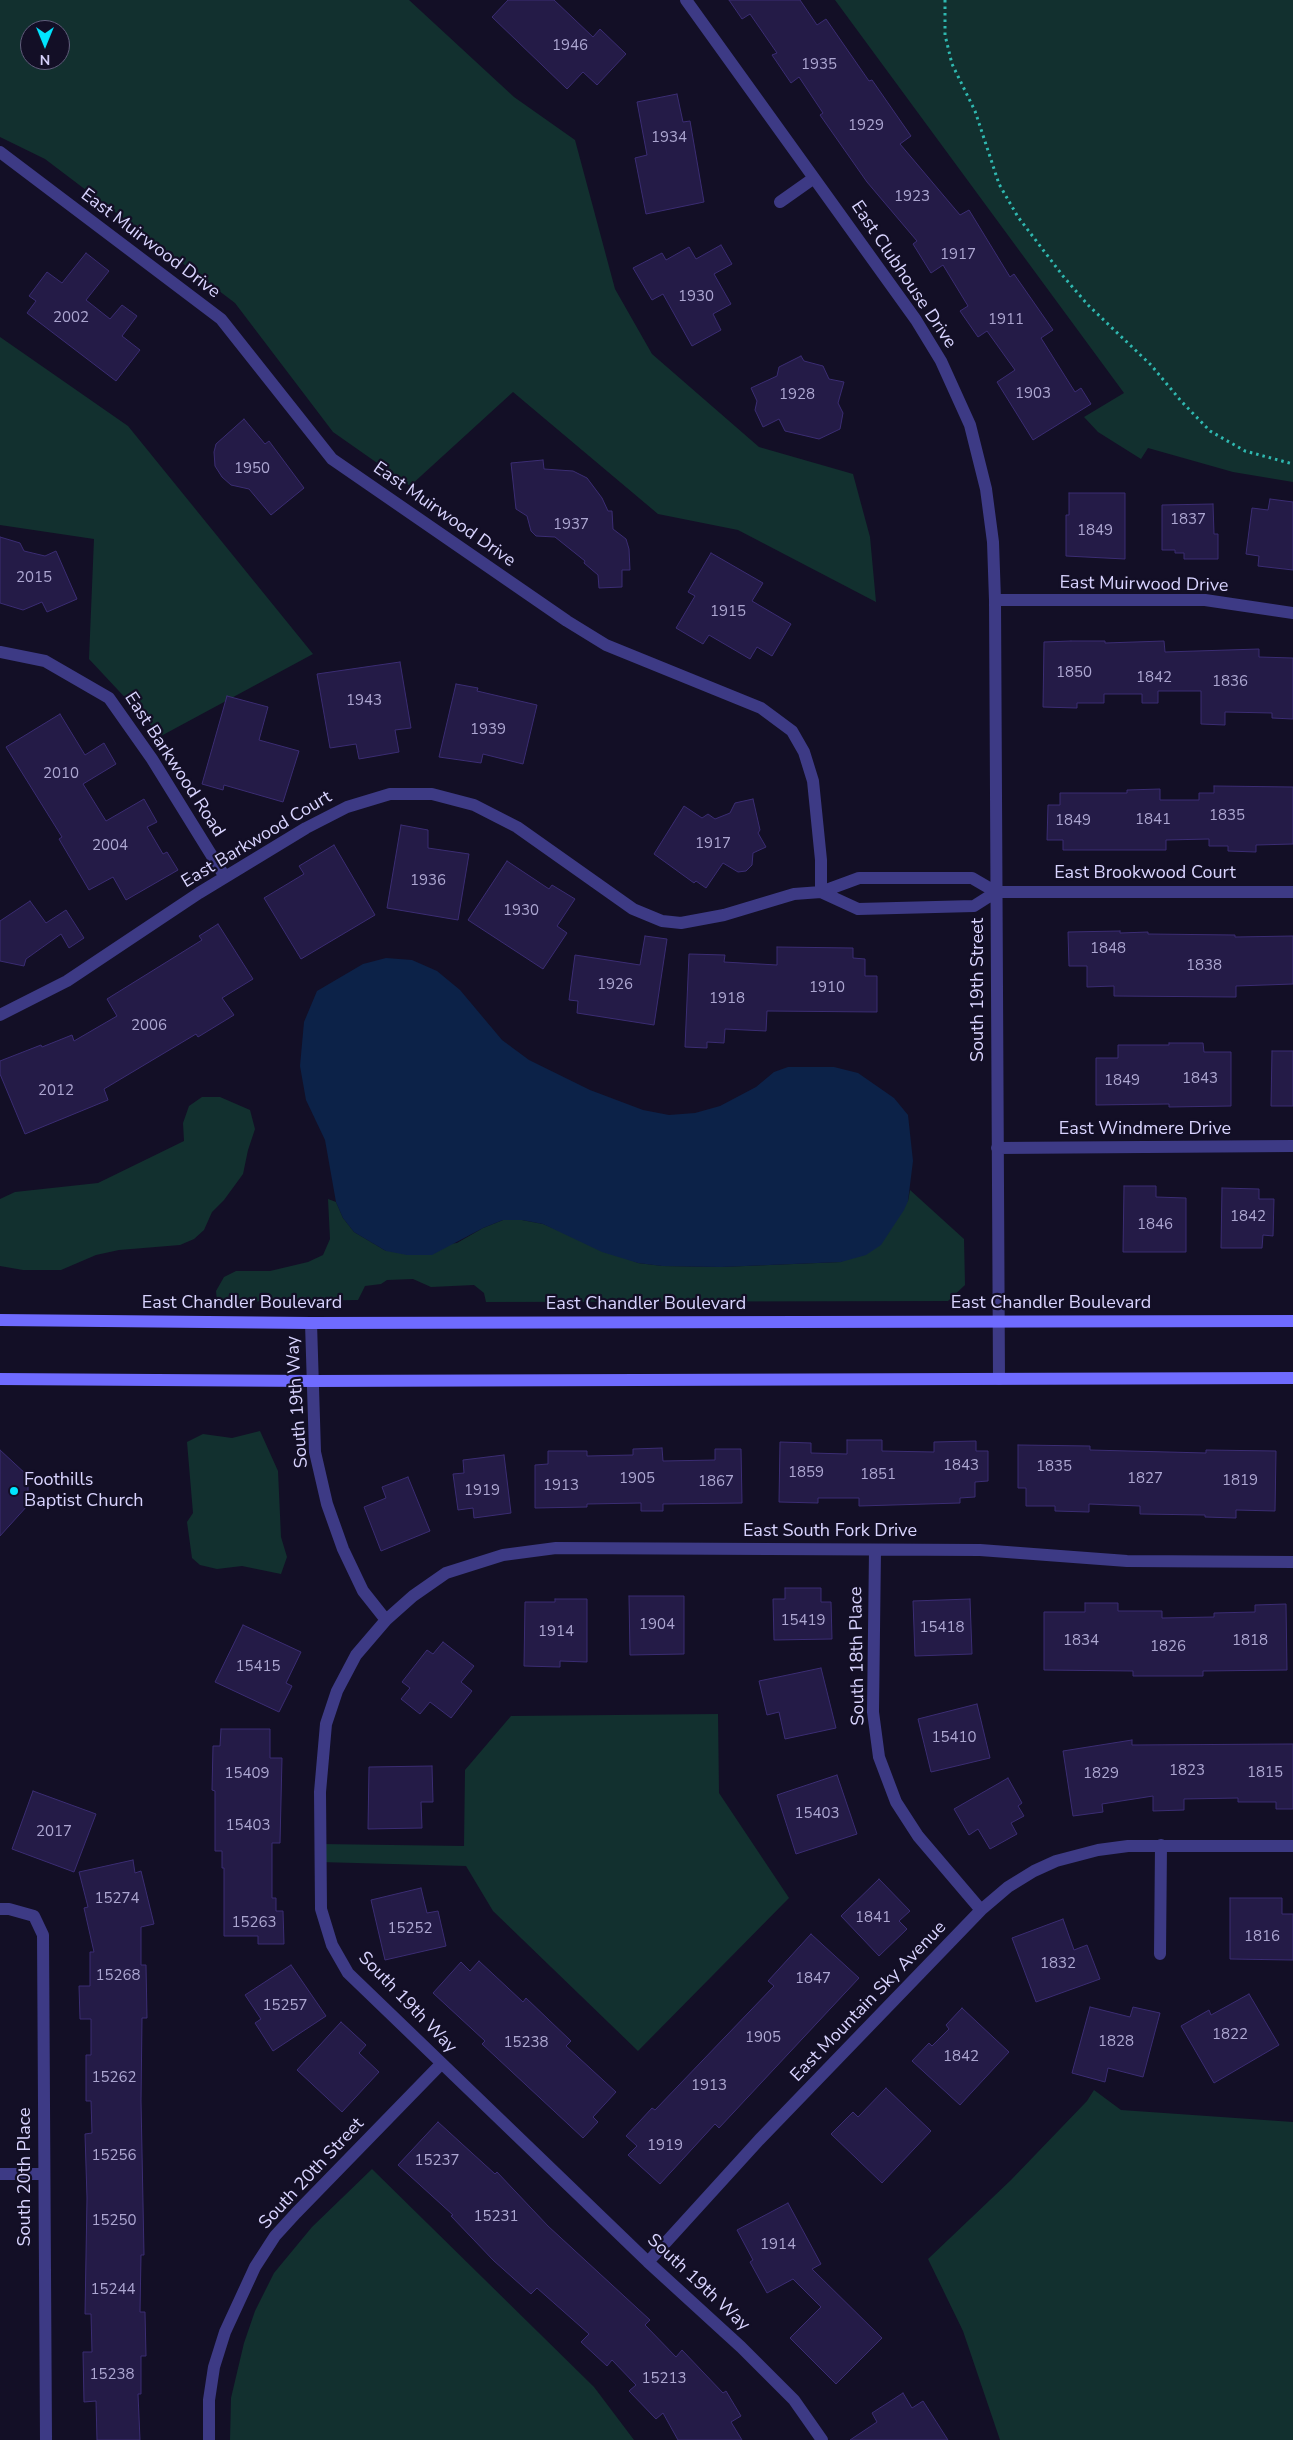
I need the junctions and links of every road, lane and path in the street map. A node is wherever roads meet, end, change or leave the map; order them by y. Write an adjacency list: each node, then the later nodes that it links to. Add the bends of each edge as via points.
1 (686, 0): 4 (street, East Clubhouse Drive)
2 (945, 0): 6 (path, via 946,34 952,64 975,111 999,184 1018,217 1088,305 1152,365 1181,402 1210,431 1245,451)
3 (0, 152): 11 (street, East Muirwood Drive, via 221,319 332,459 606,645 761,708 792,731 804,752 813,781)
4 (814, 178): 5 (street); 7 (street, East Clubhouse Drive, via 916,320 941,361 970,425 986,489 993,542)
5 (780, 202)
6 (1293, 464)
7 (994, 600): 8 (street, East Muirwood Drive, via 1205,600); 12 (street, South 19th Street)
8 (1293, 613)
9 (0, 652): 10 (street, East Barkwood Road, via 45,660 110,698)
10 (225, 877): 11 (street, East Barkwood Court, via 347,807 390,794 432,794 474,805 517,827 633,909 662,921 681,923 707,919 794,894); 14 (street, East Barkwood Court, via 67,981)
11 (821, 892): 12 (street, East Barkwood Court, via 859,878 972,878); 12 (street, East Barkwood Court, via 858,908 974,906)
12 (996, 892): 13 (street, East Brookwood Court); 16 (street, South 19th Street)
13 (1293, 892)
14 (0, 1014)
15 (1293, 1146): 16 (street, East Windmere Drive)
16 (997, 1148): 18 (street, South 19th Street)
17 (0, 1320): 19 (main road, East Chandler Boulevard)
18 (999, 1321): 19 (main road, East Chandler Boulevard); 20 (main road, East Chandler Boulevard); 23 (street, South 19th Street)
19 (311, 1322): 24 (street, South 19th Way)
20 (1293, 1322)
21 (1293, 1378): 23 (main road)
22 (0, 1379): 24 (main road)
23 (1000, 1379): 24 (main road)
24 (312, 1381): 27 (street, South 19th Way, via 315,1452 327,1504 363,1591)
25 (875, 1550): 26 (street, East South Fork Drive, via 980,1550 1127,1561); 27 (street, East South Fork Drive, via 556,1548 503,1555 446,1573); 31 (street, South 18th Place, via 873,1712 879,1758 896,1802 918,1836)
26 (1293, 1562)
27 (386, 1620): 33 (street, South 19th Way, via 356,1655 337,1691 326,1724 320,1792 321,1909 332,1945 348,1973)
28 (1161, 1846): 29 (street, East Mountain Sky Avenue); 31 (street, East Mountain Sky Avenue, via 1098,1850 1056,1861 1008,1887); 32 (street)
29 (1293, 1846)
30 (0, 1909): 35 (street, South 20th Place, via 34,1916 43,1935)
31 (981, 1910): 36 (street, East Mountain Sky Avenue, via 759,2140)
32 (1160, 1954)
33 (441, 2064): 36 (street, South 19th Way); 38 (street, South 20th Street, via 296,2213 275,2236 255,2267 225,2332 214,2367 209,2400)
34 (0, 2174): 35 (street)
35 (43, 2174): 37 (street, South 20th Place)
36 (648, 2262): 39 (street, South 19th Way, via 794,2400)
37 (46, 2440)
38 (209, 2440)
39 (822, 2440)

